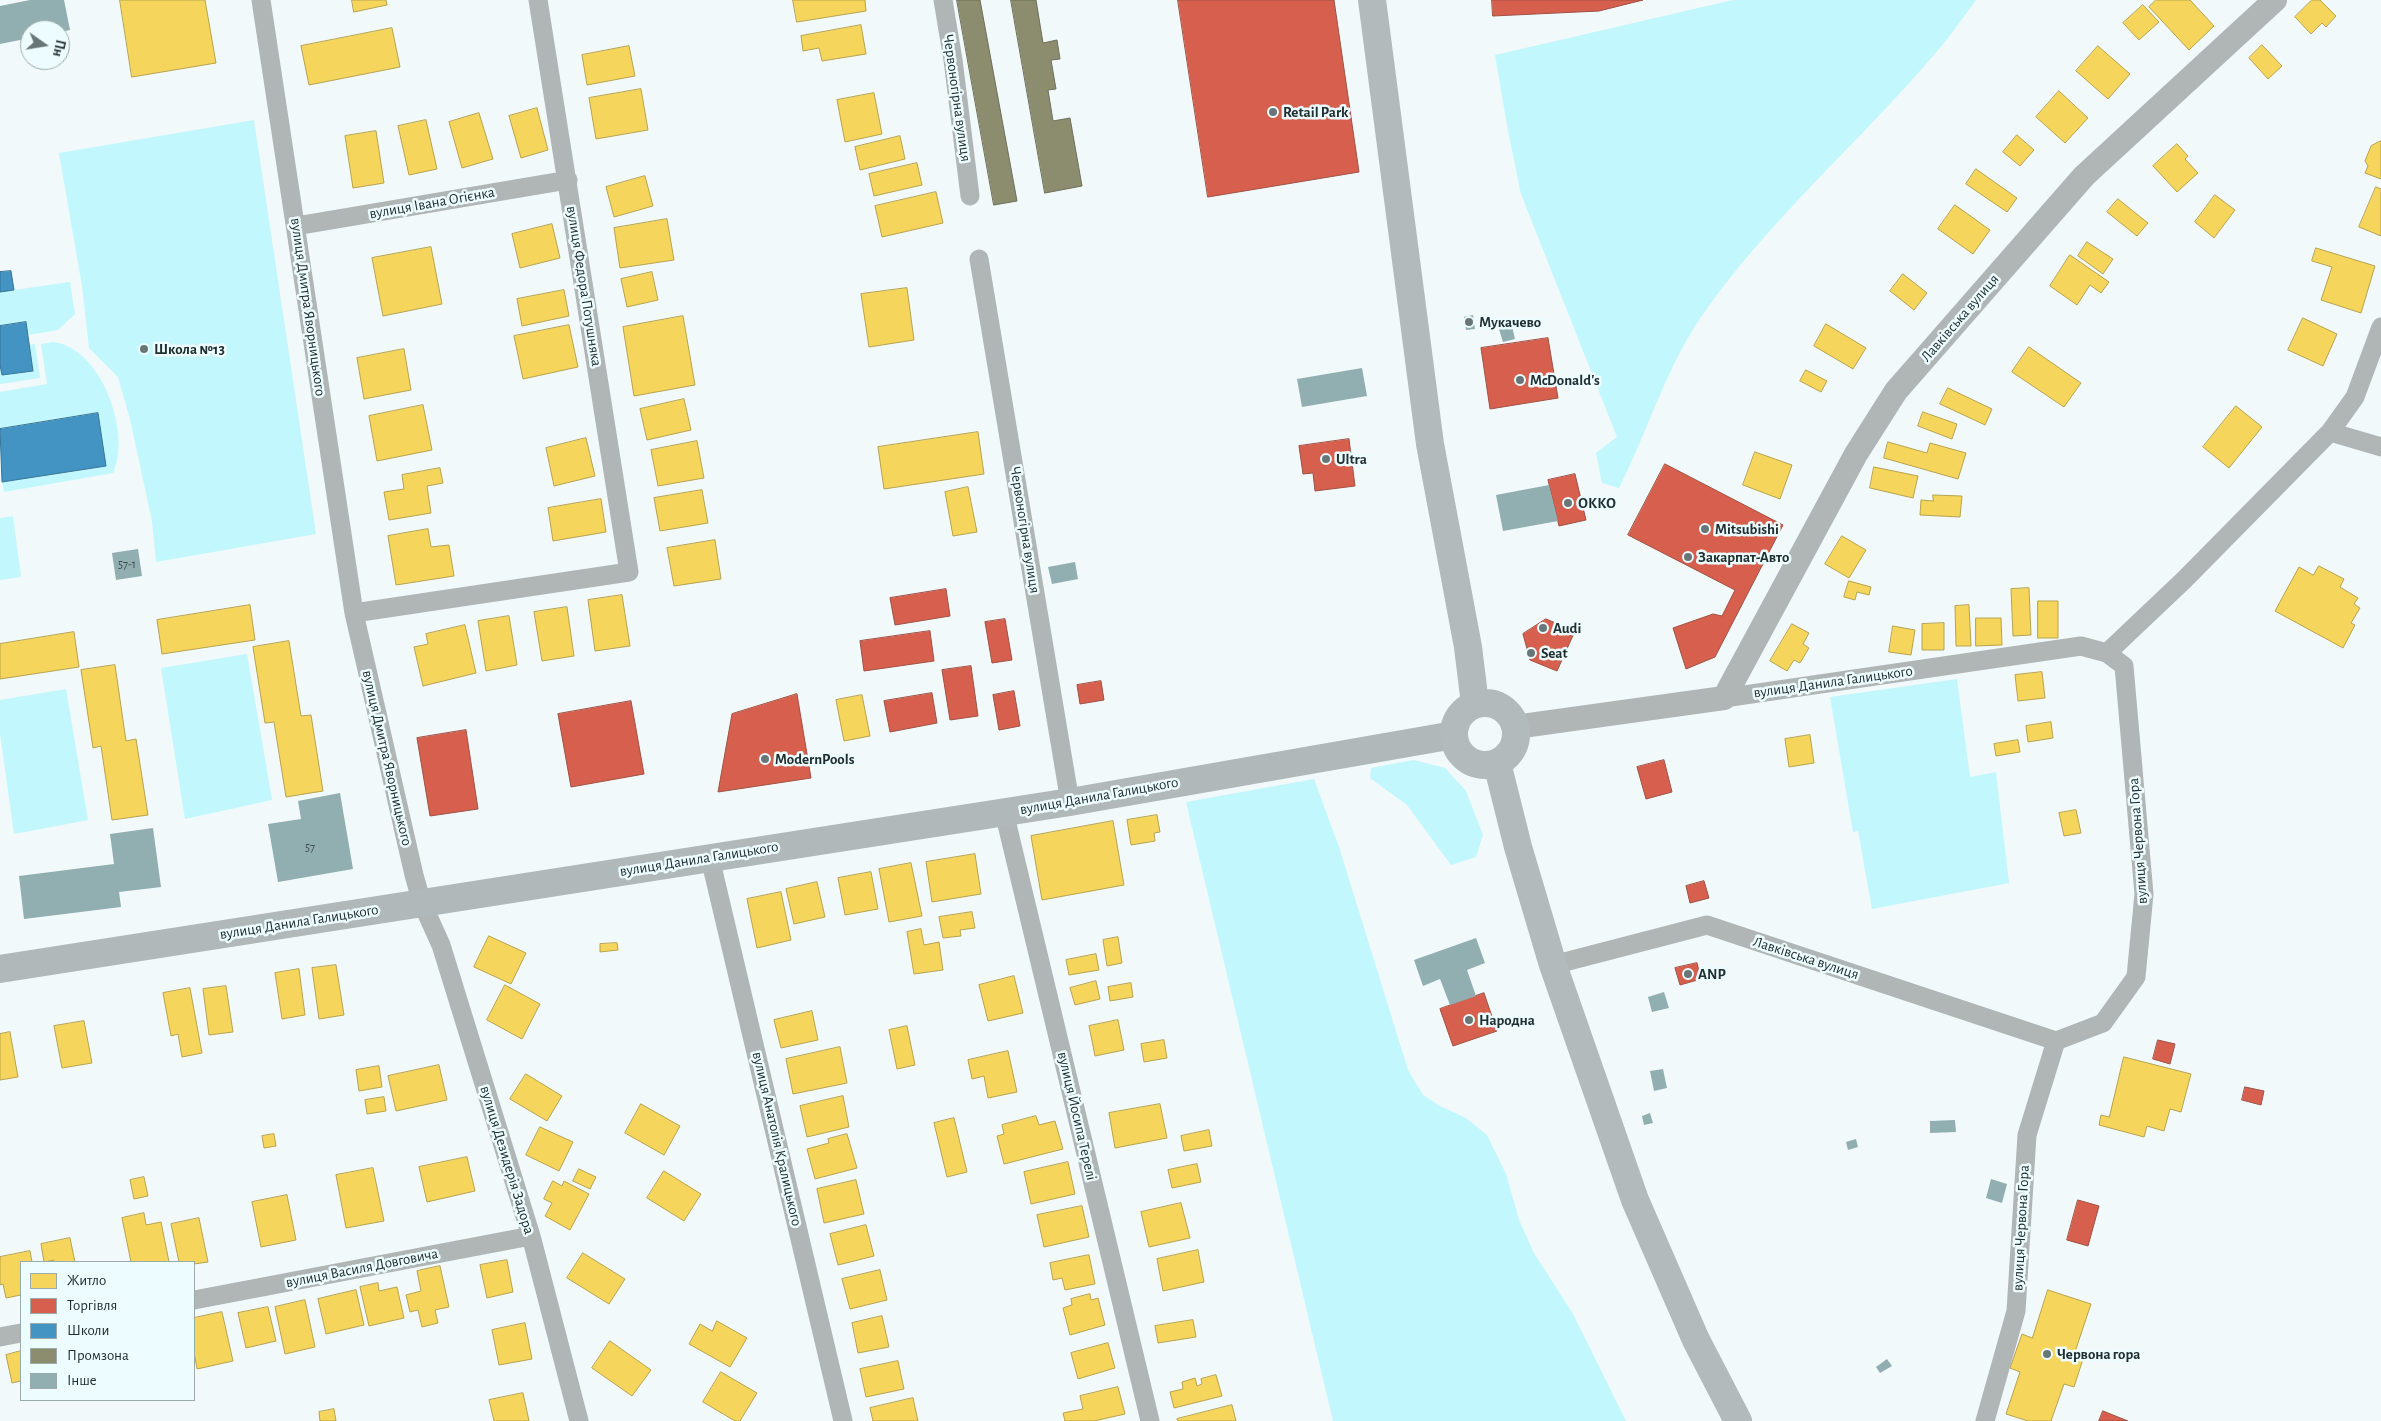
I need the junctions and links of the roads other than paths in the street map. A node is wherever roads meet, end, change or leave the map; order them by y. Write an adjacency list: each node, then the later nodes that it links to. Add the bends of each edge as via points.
1 (261, 0): 8 (street, вулиця Дмитра Яворницького)
2 (538, 0): 6 (street, вулиця Федора Потушняка)
3 (943, 0): 7 (street, Червоногірна вулиця)
4 (1372, 0): 16 (highway, via 1430,444 1468,647)
5 (2275, 0): 15 (street, Лавківська вулиця, via 2084,176 1896,391 1856,454)
6 (568, 180): 8 (street, вулиця Івана Огієнка); 13 (street, вулиця Федора Потушняка, via 629,572)
7 (970, 196)
8 (296, 226): 13 (street, вулиця Дмитра Яворницького)
9 (979, 259): 20 (street, Червоногірна вулиця)
10 (2381, 327): 11 (street, via 2355,397)
11 (2330, 432): 12 (street); 14 (street)
12 (2381, 447)
13 (354, 613): 23 (street, вулиця Дмитра Яворницького)
14 (2107, 653): 15 (street, вулиця Данила Галицького, via 2081,646); 26 (street, вулиця Червона Гора, via 2124,666 2144,894 2136,977 2103,1023)
15 (1724, 698): 17 (street, вулиця Данила Галицького)
16 (1475, 704): 17 (highway, via 1488,703 1500,707 1510,715); 18 (highway, via 1456,722)
17 (1515, 727): 19 (highway, via 1515,741 1508,754)
18 (1454, 735): 19 (highway, via 1456,747 1473,763); 20 (main road, вулиця Данила Галицького)
19 (1497, 763): 24 (highway)
20 (1070, 802): 21 (main road, вулиця Данила Галицького)
21 (1004, 812): 22 (main road, вулиця Данила Галицького); 33 (street, вулиця Йосипа Терелі)
22 (710, 858): 23 (main road, вулиця Данила Галицького); 32 (street, вулиця Анатолія Кралицького)
23 (422, 903): 25 (main road, вулиця Данила Галицького); 27 (street, вулиця Дезидерія Задора, via 441,945)
24 (1553, 965): 26 (street, Лавківська вулиця, via 1707,925); 34 (highway, via 1635,1200 1696,1340)
25 (0, 969)
26 (2056, 1041): 35 (street, вулиця Червона Гора, via 2027,1135 2016,1311)
27 (531, 1236): 28 (street, вулиця Василя Довговича); 31 (street, вулиця Дезидерія Задора)
28 (195, 1300)
29 (20, 1333): 30 (street)
30 (0, 1337)
31 (580, 1421)
32 (843, 1421)
33 (1150, 1421)
34 (1738, 1421)
35 (1985, 1421)

